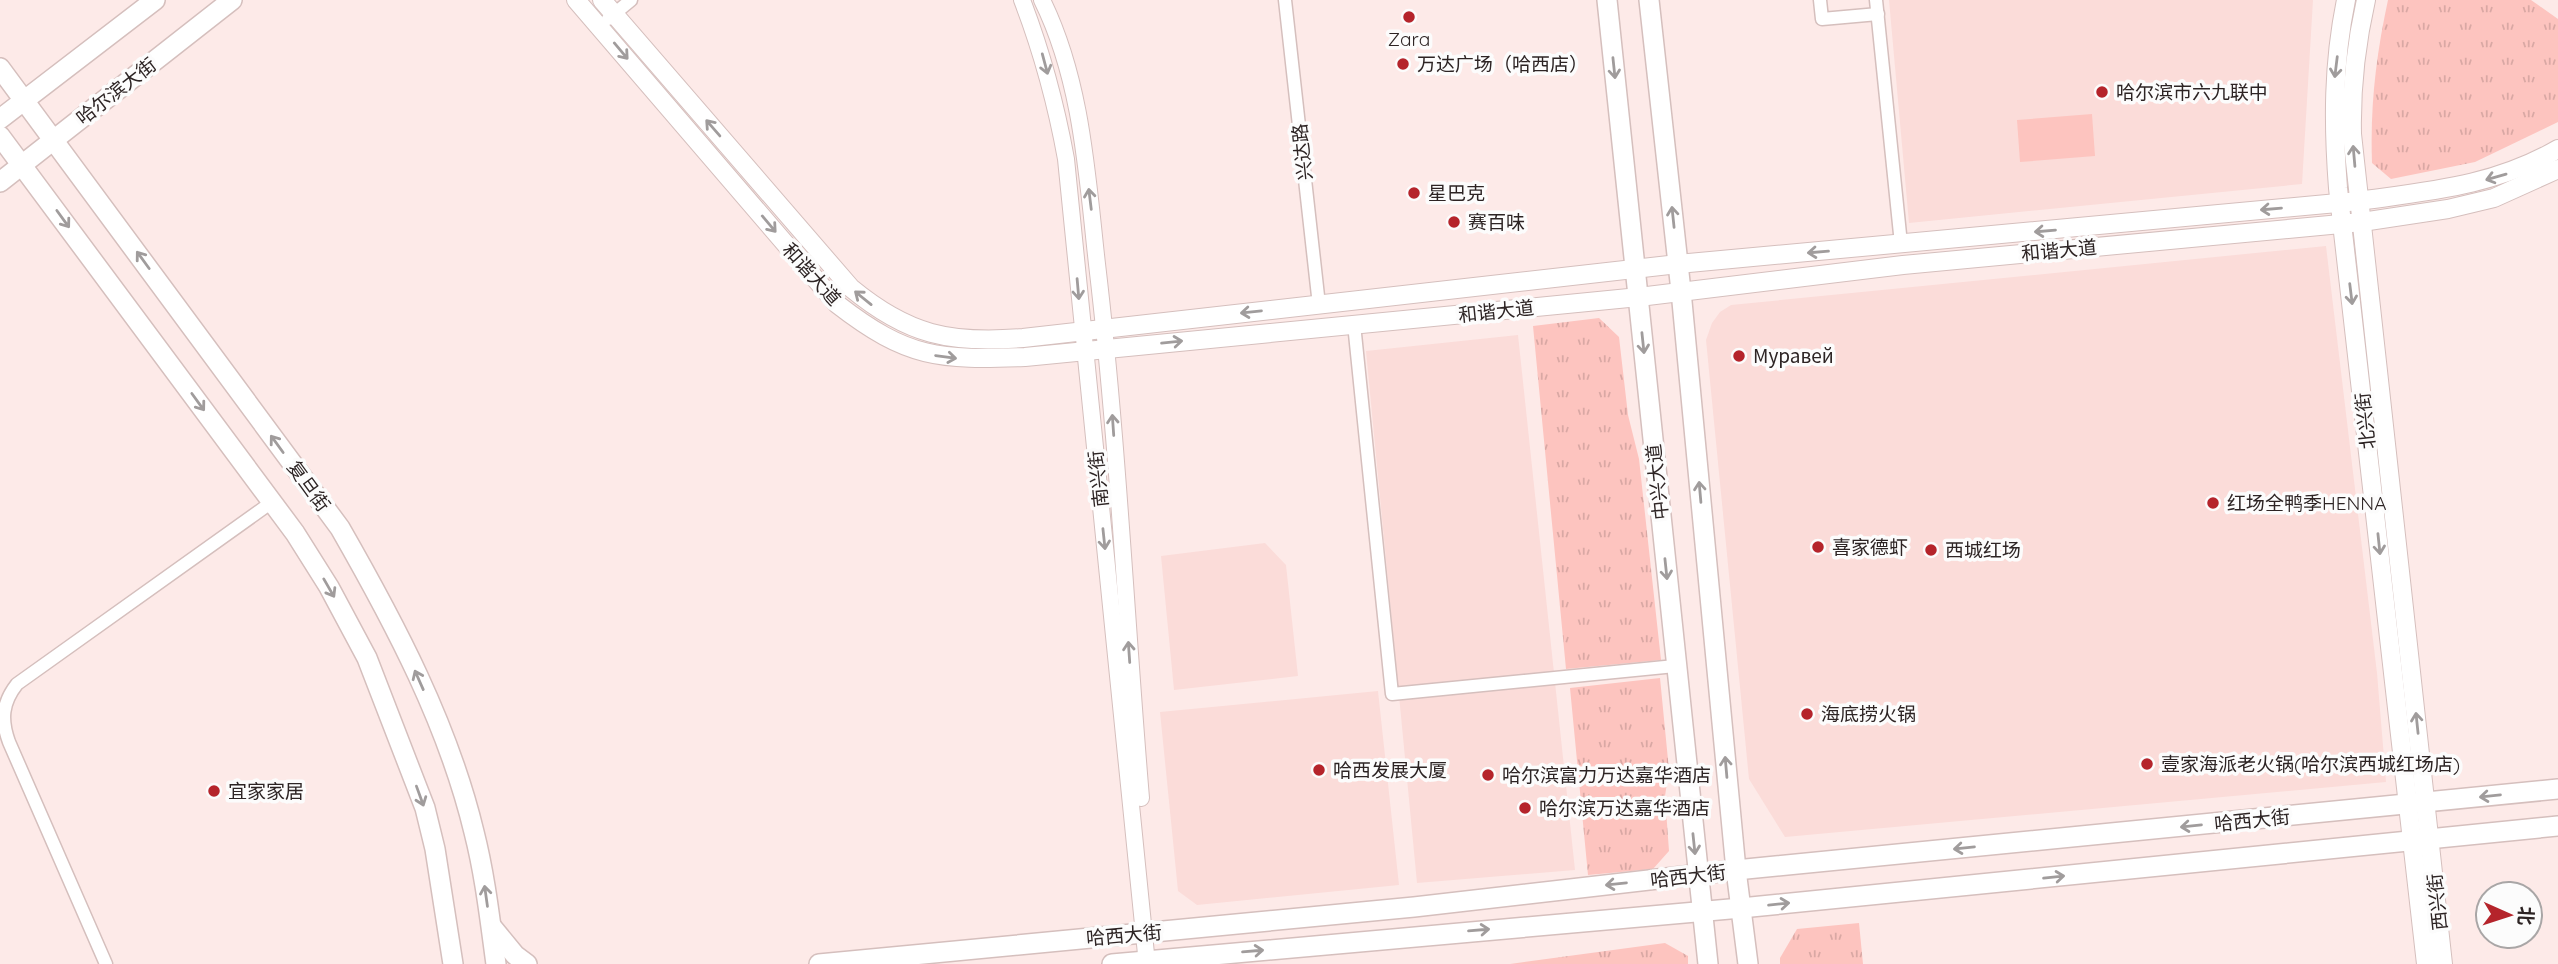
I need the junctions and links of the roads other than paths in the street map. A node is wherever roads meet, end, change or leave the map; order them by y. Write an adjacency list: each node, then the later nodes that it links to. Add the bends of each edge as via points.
1 (155, 0): 18 (main road)
2 (232, 0): 21 (main road, 哈尔滨大街)
3 (576, 0): 16 (main road, 和谐大道)
4 (631, 0): 14 (street)
5 (1022, 0): 38 (street, 南兴街, one-way to 38, via 1059,120)
6 (1042, 0): 37 (street, 南兴街, one-way to 6, via 1077,111)
7 (1285, 0): 35 (street, 兴达路)
8 (1607, 0): 32 (main road, 中兴大道, one-way to 32)
9 (1650, 0): 31 (main road, one-way to 9)
10 (1820, 0): 15 (street, via 1822,19)
11 (1876, 0): 15 (street)
12 (2346, 0): 27 (main road, 北兴街, one-way to 27, via 2334,84)
13 (2366, 0): 26 (main road, 北兴街, one-way to 13, via 2352,102)
14 (610, 5): 16 (street); 38 (main road, 和谐大道, one-way to 14, via 964,339 931,334 884,314 851,288)
15 (1878, 14): 30 (street)
16 (596, 22): 40 (main road, 和谐大道, one-way to 40, via 837,304 870,329 917,351 947,358)
17 (0, 68): 18 (main road, 复旦街)
18 (24, 101): 19 (main road); 21 (main road, 复旦街)
19 (0, 120)
20 (0, 136): 23 (main road, 复旦街)
21 (55, 140): 23 (main road, 哈尔滨大街); 51 (main road, 复旦街, one-way to 21, via 476,841 457,774 385,607 340,528)
22 (2558, 149): 26 (main road, 和谐大道, one-way to 26, via 2492,178)
23 (22, 164): 25 (main road, 哈尔滨大街); 41 (main road, 复旦街, one-way to 41)
24 (2558, 169): 28 (main road, 和谐大道, via 2494,198)
25 (0, 182)
26 (2359, 201): 27 (main road, 和谐大道); 28 (main road, 北兴街)
27 (2339, 203): 29 (main road, 北兴街); 30 (main road, 和谐大道, one-way to 30)
28 (2362, 222): 29 (main road, 和谐大道); 44 (main road, 北兴街, one-way to 28)
29 (2342, 224): 33 (main road, 和谐大道); 44 (main road, 北兴街, one-way to 44)
30 (1901, 244): 31 (main road, 和谐大道, one-way to 31)
31 (1678, 264): 32 (main road, 和谐大道); 33 (main road)
32 (1635, 270): 34 (main road, 中兴大道); 35 (main road, 和谐大道)
33 (1681, 291): 34 (main road, 和谐大道); 47 (main road, one-way to 33)
34 (1639, 297): 36 (main road, 和谐大道); 42 (main road, 中兴大道, one-way to 42)
35 (1319, 305): 37 (main road, 和谐大道, one-way to 37)
36 (1354, 324): 39 (main road, 和谐大道, one-way to 36); 42 (street, via 1392,694)
37 (1105, 329): 38 (main road, 和谐大道); 39 (street, 南兴街)
38 (1082, 331): 40 (street, 南兴街)
39 (1107, 349): 40 (main road, 和谐大道); 53 (street, 南兴街, one-way to 39)
40 (1085, 352): 53 (street, 南兴街, one-way to 53)
41 (272, 502): 52 (main road, 复旦街, one-way to 52, via 322,576 367,658 425,808); 55 (street, via 17,684 6,702 3,727)
42 (1675, 666): 48 (main road, 中兴大道, one-way to 48)
43 (2558, 789): 44 (main road, 哈西大街, one-way to 44)
44 (2417, 804): 46 (main road, 北兴街); 47 (main road, 哈西大街, one-way to 47)
45 (2558, 826): 46 (main road, 哈西大街)
46 (2421, 840): 49 (main road, 哈西大街, one-way to 46); 64 (main road, 西兴街); 65 (main road, 西兴街)
47 (1736, 870): 48 (main road, 哈西大街); 49 (main road)
48 (1698, 875): 50 (main road, 中兴大道); 53 (main road, 哈西大街, one-way to 53)
49 (1741, 908): 50 (main road, 哈西大街); 63 (main road)
50 (1701, 911): 54 (main road, 哈西大街, one-way to 50); 62 (main road, 中兴大道)
51 (490, 924): 58 (main road, 复旦街); 59 (main road)
52 (449, 931): 56 (main road, via 446,953); 57 (main road, 复旦街)
53 (1148, 932): 54 (street, 南兴街); 60 (main road, 哈西大街)
54 (1152, 962): 61 (main road, 哈西大街)
55 (106, 964)
56 (439, 964)
57 (453, 964)
58 (496, 964)
59 (527, 964)
60 (819, 964)
61 (1112, 964)
62 (1708, 964)
63 (1748, 964)
64 (2426, 964)
65 (2443, 964)

